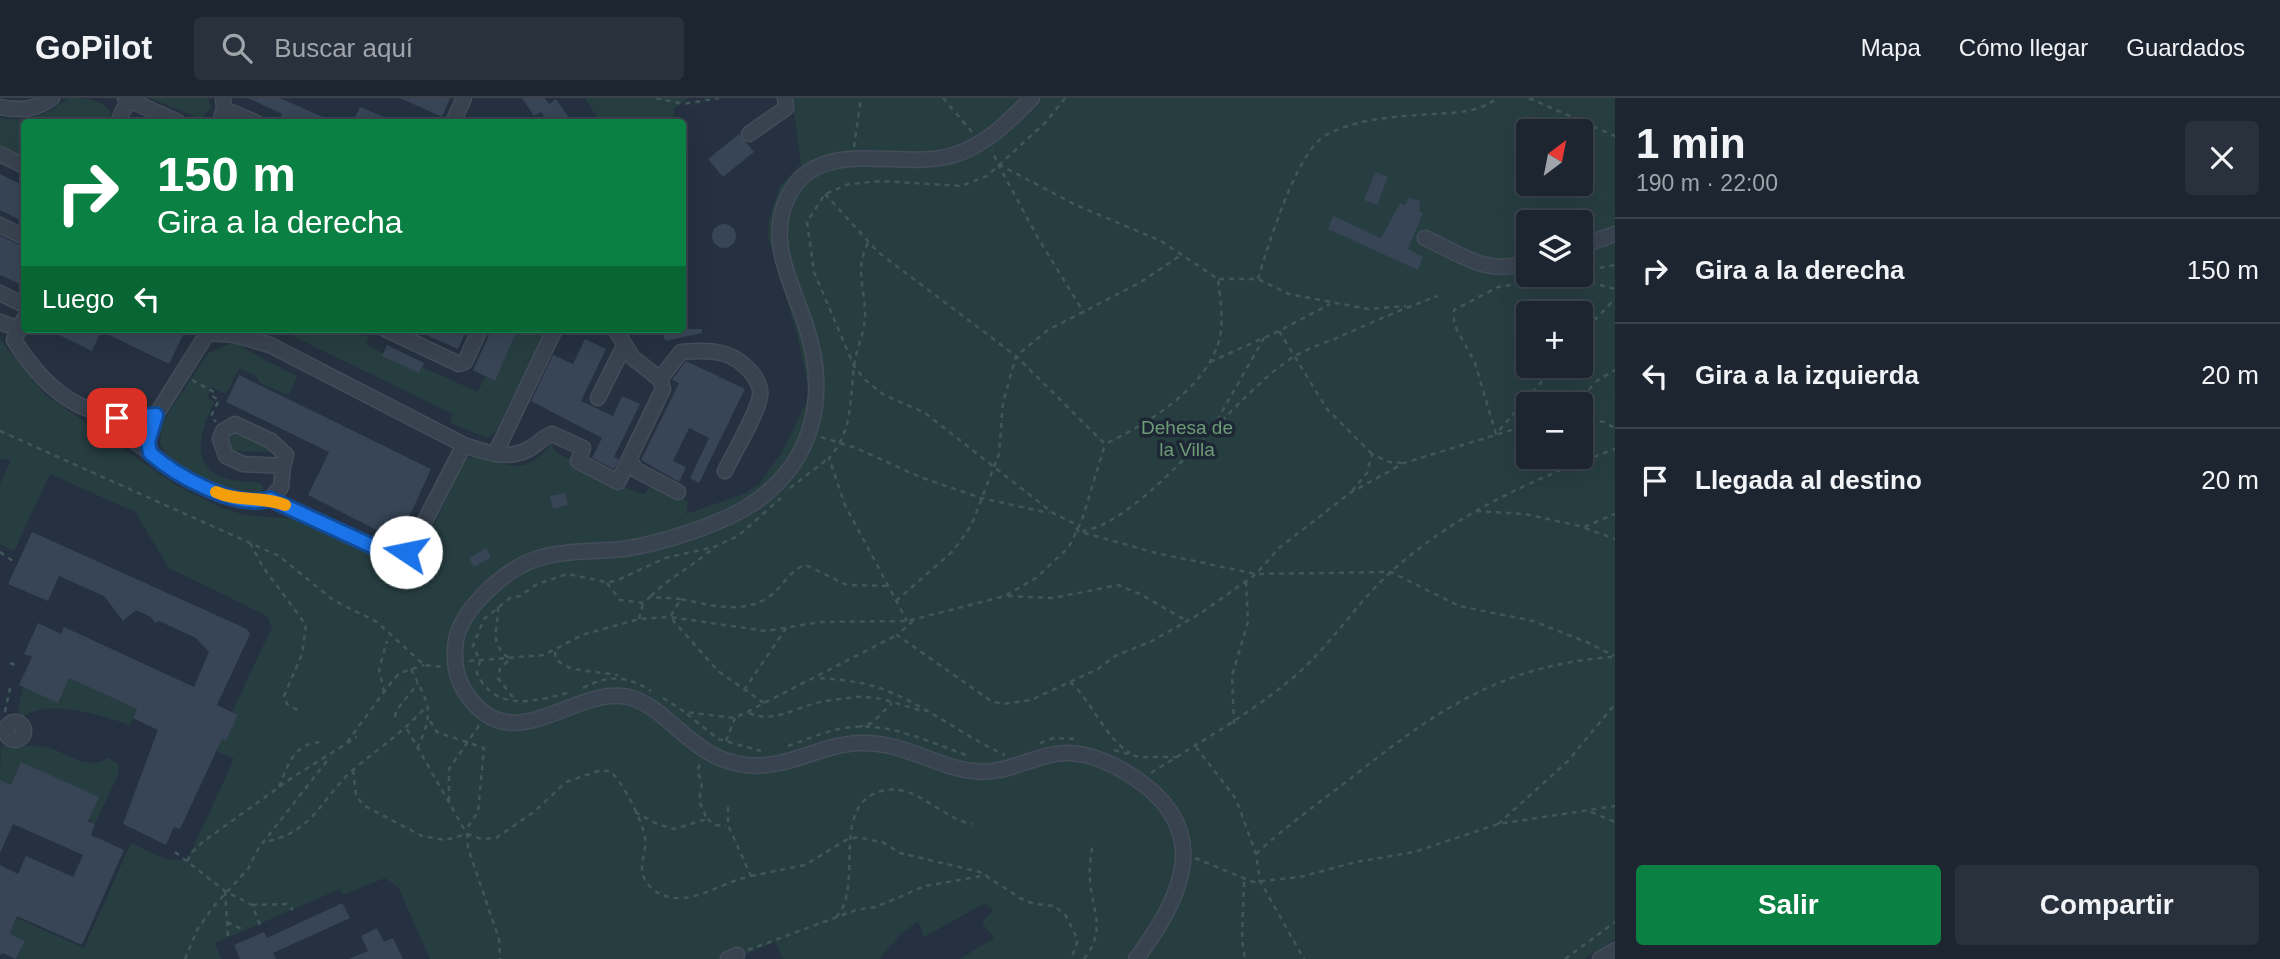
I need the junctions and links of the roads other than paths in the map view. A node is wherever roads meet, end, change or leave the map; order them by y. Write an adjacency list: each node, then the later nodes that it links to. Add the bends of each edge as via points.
1 (52, 98): 6 (street, via 21,111)
2 (464, 98): 11 (street)
3 (785, 98): 12 (street, via 786,108)
4 (1032, 98): 45 (street, via 986,147 947,157 852,158 825,164 804,176 789,194 779,226 780,249 811,339 816,373 811,434 800,456 782,480 731,516 648,544 545,556 518,568 469,614 456,642 456,662 461,686 471,702 486,712 519,723 560,714 598,696 632,698 659,713 705,753 731,763 769,766 848,744 868,743 921,753 961,769 989,772 1064,752 1099,760 1158,793 1175,818 1181,839 1184,872 1175,899)
5 (127, 99): 8 (street); 9 (street)
6 (0, 107)
7 (223, 110): 10 (street)
8 (119, 119)
9 (167, 119)
10 (247, 119)
11 (454, 119)
12 (749, 134)
13 (0, 154): 14 (street)
14 (21, 164)
15 (0, 225): 17 (street)
16 (1615, 234): 19 (street)
17 (21, 236)
18 (1425, 238): 20 (street, via 1489,268)
19 (1593, 242)
20 (1516, 266)
21 (0, 293): 22 (street)
22 (21, 304)
23 (0, 322): 24 (street)
24 (21, 324): 34 (street, via 14,340 42,377)
25 (209, 333): 35 (street)
26 (222, 333): 36 (street, via 270,345)
27 (394, 333): 28 (street, via 458,365 465,362)
28 (478, 333)
29 (553, 333): 38 (street)
30 (618, 333): 31 (street)
31 (624, 346): 32 (street); 33 (street)
32 (660, 379): 39 (street, via 659,400); 41 (street, via 681,352 703,350 726,353 743,362 757,380 761,393 757,409)
33 (598, 398)
34 (96, 415): 35 (street); 37 (street)
35 (156, 415): 37 (street, via 148,442)
36 (464, 445): 38 (street); 43 (street, via 406,552 383,551)
37 (150, 453): 43 (street, via 223,495 261,502)
38 (495, 454): 39 (street, via 529,450 552,434 583,448 578,461 618,482)
39 (629, 459): 42 (street, via 636,470)
40 (282, 466): 43 (street, via 281,487)
41 (725, 471)
42 (678, 492)
43 (270, 499)
44 (1615, 950): 46 (street)
45 (1136, 959)
46 (1600, 959)

